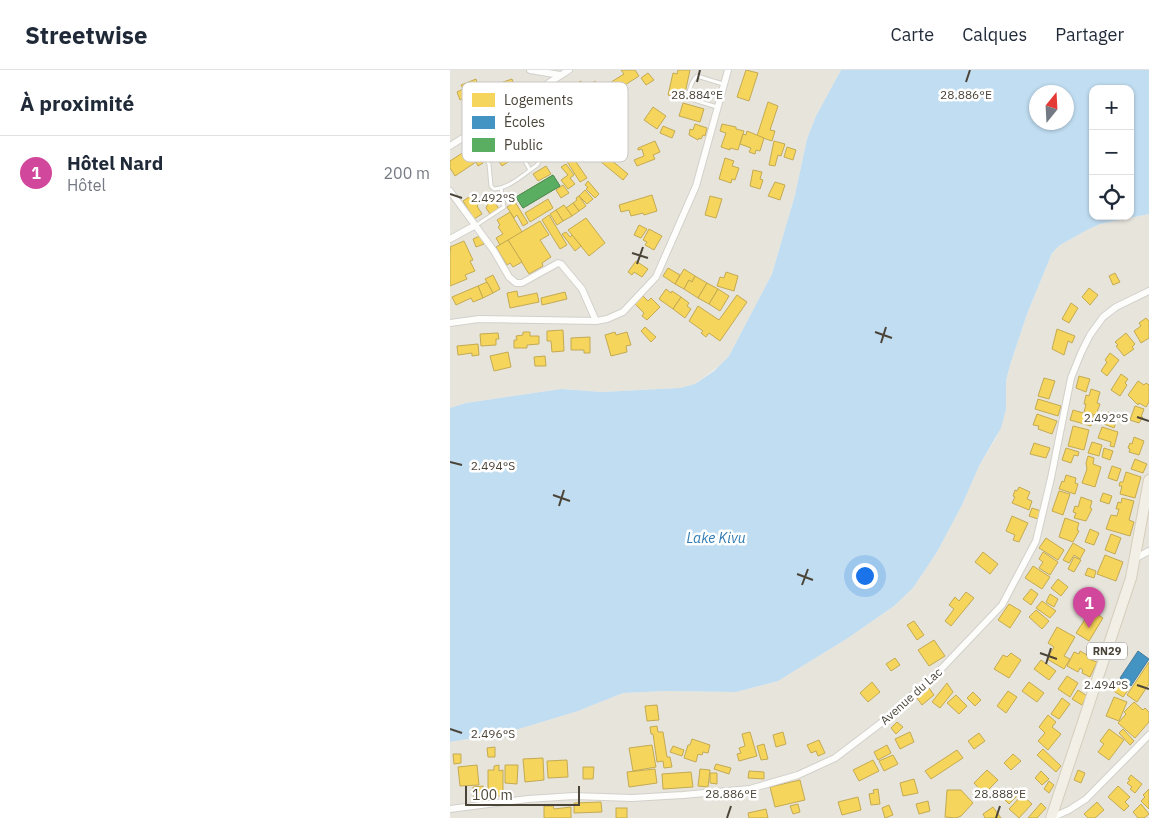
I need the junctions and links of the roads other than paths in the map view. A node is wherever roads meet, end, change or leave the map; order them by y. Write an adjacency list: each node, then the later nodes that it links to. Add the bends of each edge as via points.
1 (530, 70): 4 (street)
2 (569, 70): 4 (street)
3 (728, 70): 6 (street)
4 (560, 76): 5 (street)
5 (550, 82)
6 (724, 84): 7 (street); 7 (lane, via 697,76 688,95 690,99)
7 (717, 107): 19 (street, via 696,186 656,277 623,312)
8 (462, 138): 9 (street)
9 (450, 146)
10 (488, 162): 14 (lane, via 491,186)
11 (525, 162): 13 (lane)
12 (539, 162): 13 (lane)
13 (530, 170): 14 (lane)
14 (500, 188): 16 (lane, via 504,207)
15 (450, 191): 16 (street)
16 (474, 226): 17 (street); 19 (street, via 516,283 561,264 582,290)
17 (450, 239)
18 (1149, 291): 25 (street, Avenue du Lac, via 1116,307 1103,318 1081,353 1071,378 1036,540 1002,605 886,720 818,767 750,789 649,797 528,799)
19 (596, 320): 20 (street, via 478,319)
20 (450, 323)
21 (1149, 480): 23 (main road, RN29)
22 (1149, 552): 23 (street)
23 (1136, 558): 26 (main road, RN29)
24 (1149, 736): 26 (street, via 1086,799)
25 (450, 809)
26 (1051, 818)

